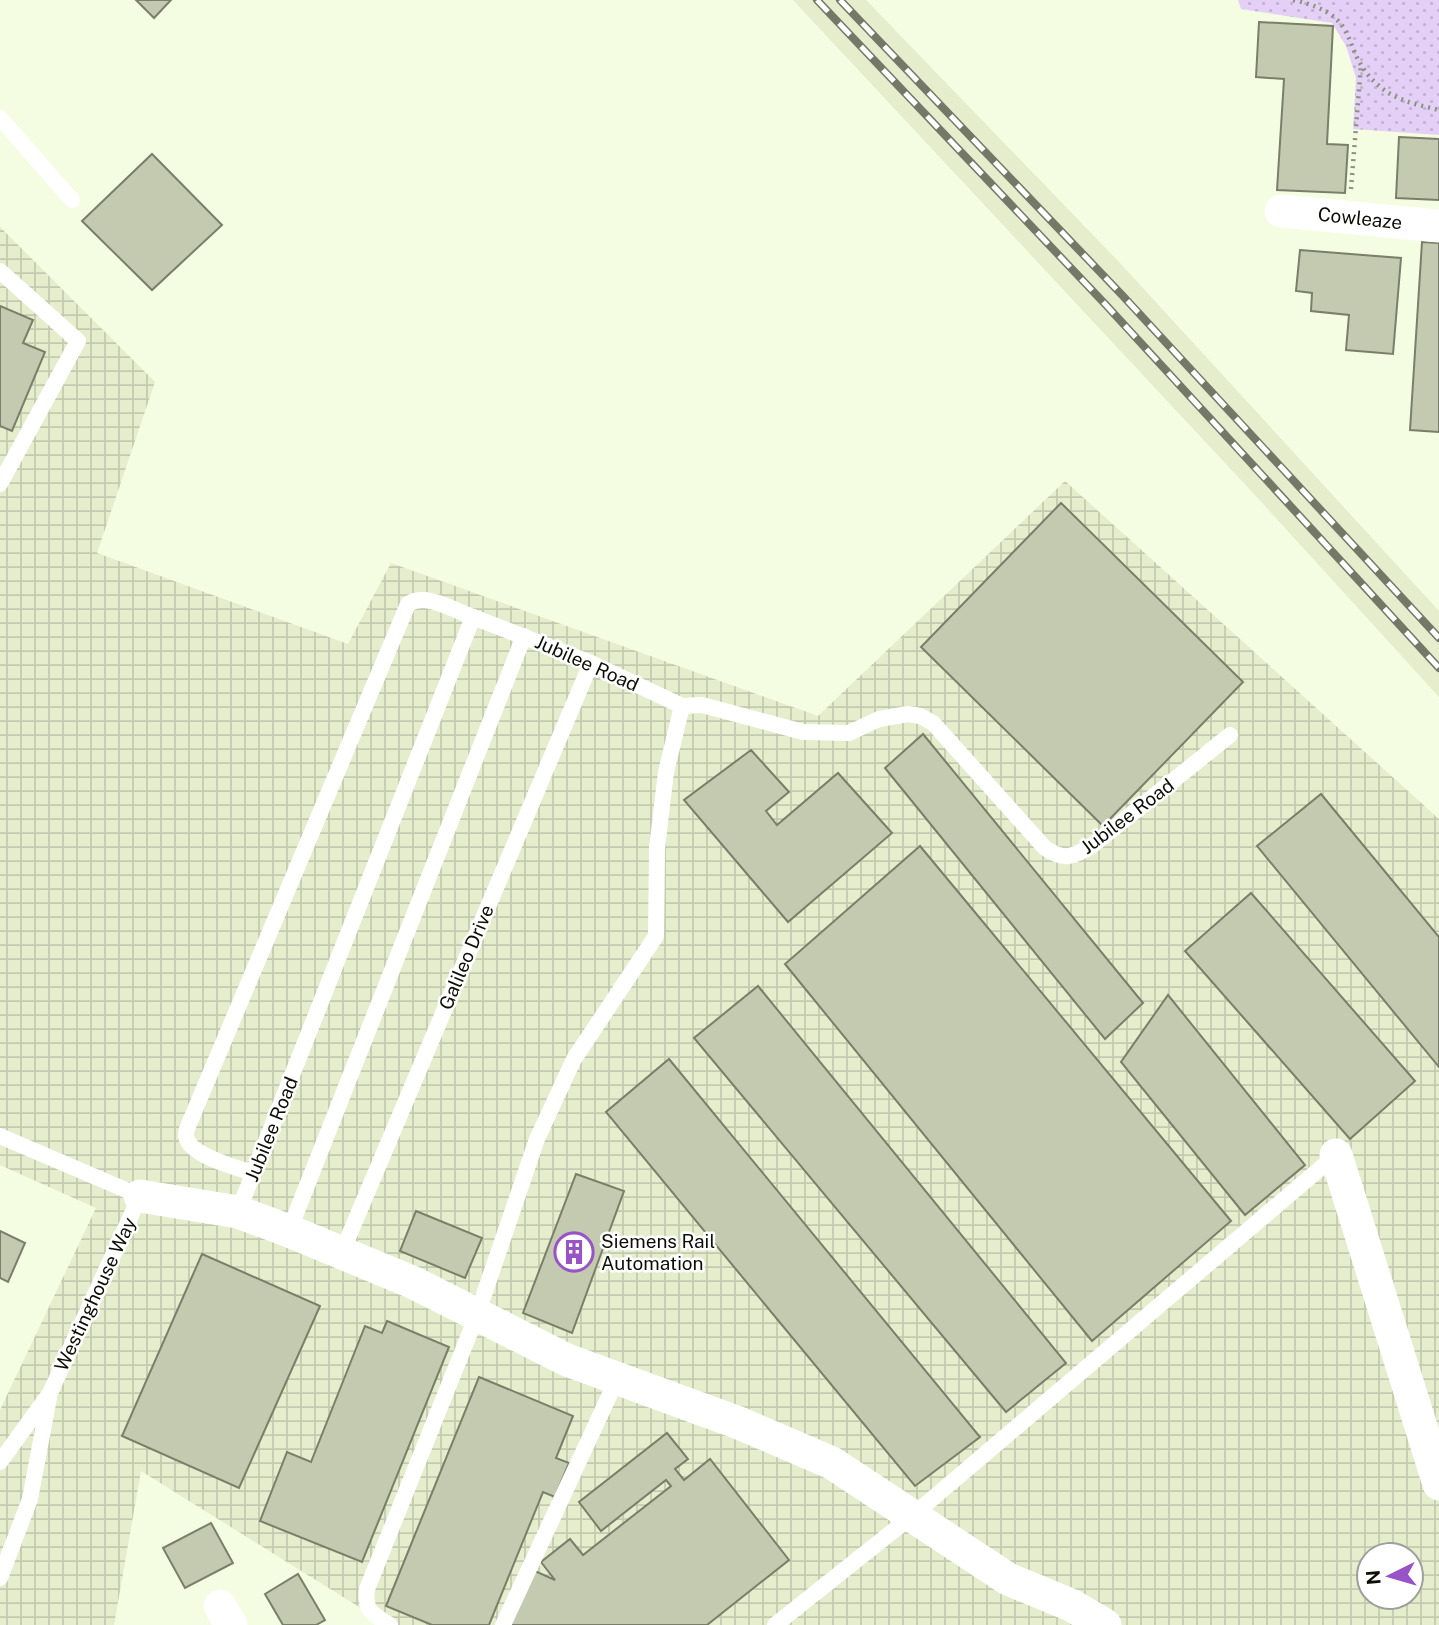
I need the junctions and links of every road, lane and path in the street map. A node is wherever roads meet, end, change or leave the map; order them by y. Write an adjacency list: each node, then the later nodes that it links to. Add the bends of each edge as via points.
1 (1293, 0): 2 (path, via 1336,18)
2 (1361, 63): 3 (path, via 1387,92); 7 (path)
3 (1439, 110)
4 (0, 118): 5 (lane)
5 (72, 200)
6 (1281, 211): 7 (street, Cowleaze)
7 (1349, 217): 8 (street, Cowleaze)
8 (1439, 226)
9 (0, 271): 10 (lane, via 78,341)
10 (0, 484)
11 (473, 617): 12 (lane, Jubilee Road); 18 (lane, Jubilee Road); 18 (lane, via 425,599 408,604 194,1112 186,1133 195,1152)
12 (524, 636): 13 (lane, Jubilee Road); 21 (lane)
13 (591, 663): 14 (lane, Jubilee Road); 22 (lane, Galileo Drive)
14 (682, 706): 15 (lane, Jubilee Road, via 702,705 803,732 849,733 894,715 920,716 933,723 1057,856 1074,856 1093,845); 23 (lane, via 666,772 656,936 574,1059 542,1128)
15 (1230, 735)
16 (0, 1136): 19 (lane)
17 (1336, 1155): 27 (street); 28 (lane)
18 (253, 1173): 20 (lane, Jubilee Road)
19 (140, 1196): 20 (street); 25 (lane, Westinghouse Way)
20 (238, 1212): 21 (street)
21 (289, 1231): 22 (street)
22 (342, 1252): 23 (street)
23 (477, 1315): 24 (street, via 567,1360); 30 (lane, via 367,1589 365,1602 370,1612)
24 (617, 1379): 28 (street, via 832,1463); 31 (lane)
25 (50, 1393): 26 (lane, Westinghouse Way); 29 (lane, Westinghouse Way, via 30,1499)
26 (0, 1462)
27 (1439, 1484)
28 (912, 1516): 32 (lane); 33 (street, via 1008,1579 1071,1605)
29 (0, 1578)
30 (390, 1625)
31 (503, 1625)
32 (775, 1625)
33 (1105, 1625)

